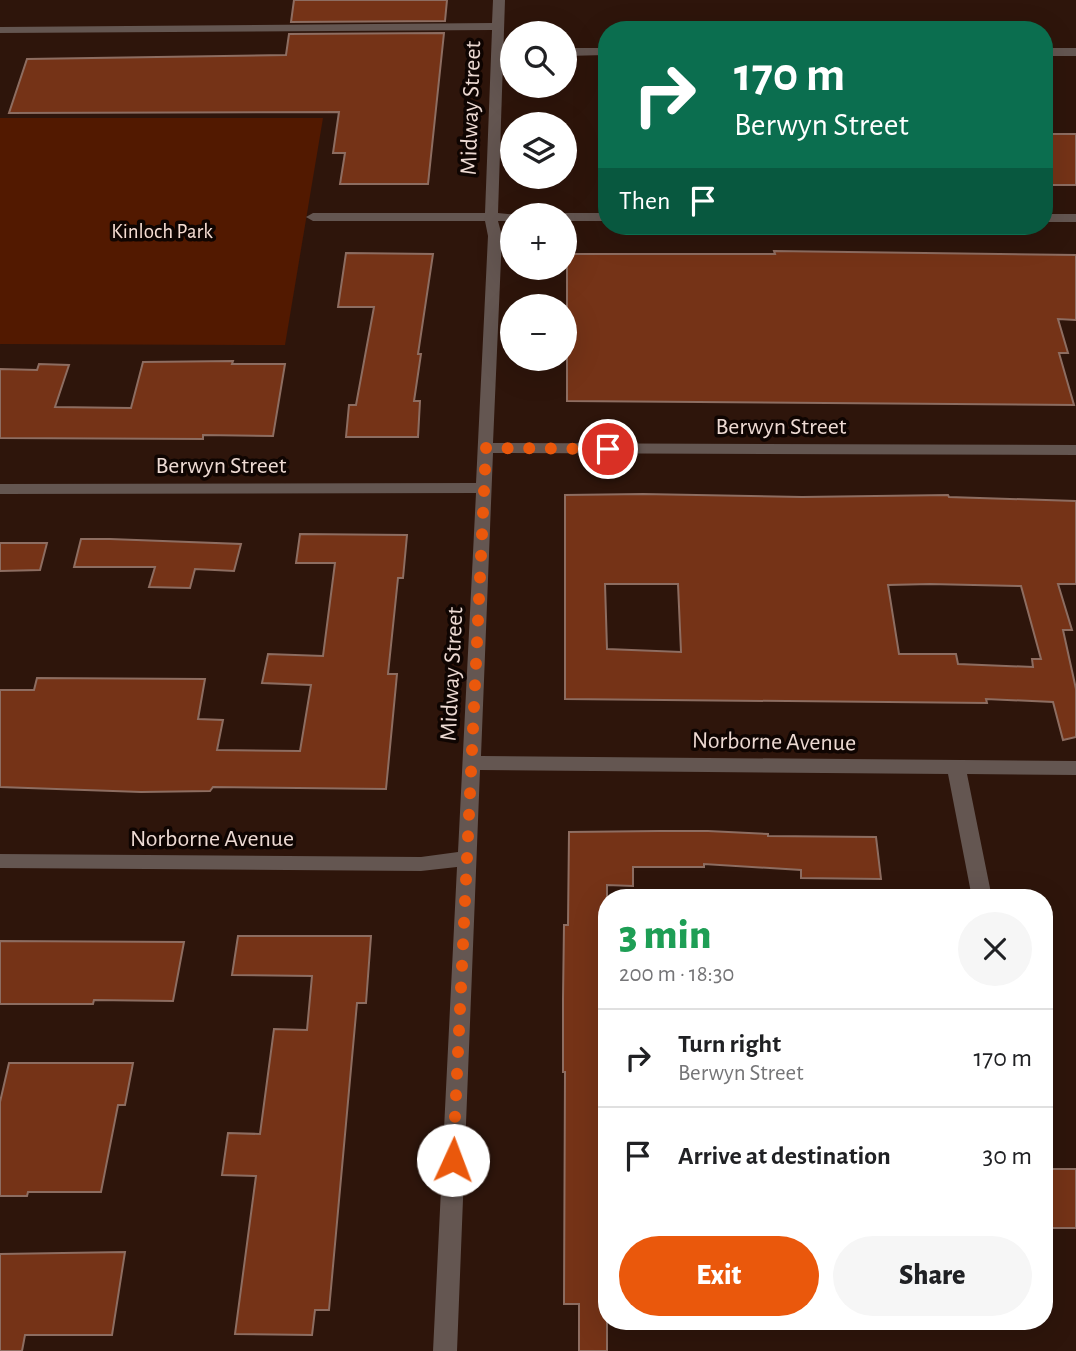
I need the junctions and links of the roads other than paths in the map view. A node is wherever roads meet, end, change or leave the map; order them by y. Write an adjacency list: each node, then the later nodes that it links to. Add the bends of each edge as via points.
1 (499, 0): 2 (street, Midway Street)
2 (498, 26): 3 (street); 4 (street, Midway Street)
3 (0, 30)
4 (500, 33)
5 (577, 52): 6 (street)
6 (598, 52)
7 (1053, 52): 8 (street)
8 (1076, 52)
9 (501, 98): 11 (street, Midway Street)
10 (313, 217): 11 (street)
11 (491, 217): 12 (street); 17 (street, Midway Street, via 495,236)
12 (500, 217)
13 (577, 217): 14 (street)
14 (598, 218)
15 (1053, 218): 16 (street)
16 (1076, 218)
17 (486, 448): 18 (street, Berwyn Street); 19 (street, Midway Street)
18 (1076, 450)
19 (484, 488): 20 (street, Berwyn Street); 21 (street, Midway Street)
20 (0, 489)
21 (471, 763): 22 (street, Norborne Avenue); 24 (street, Midway Street)
22 (956, 767): 23 (street, Norborne Avenue); 26 (street)
23 (1076, 768)
24 (465, 859): 25 (street, Norborne Avenue, via 421,864); 27 (street, Midway Street)
25 (0, 861)
26 (980, 889)
27 (445, 1351)

